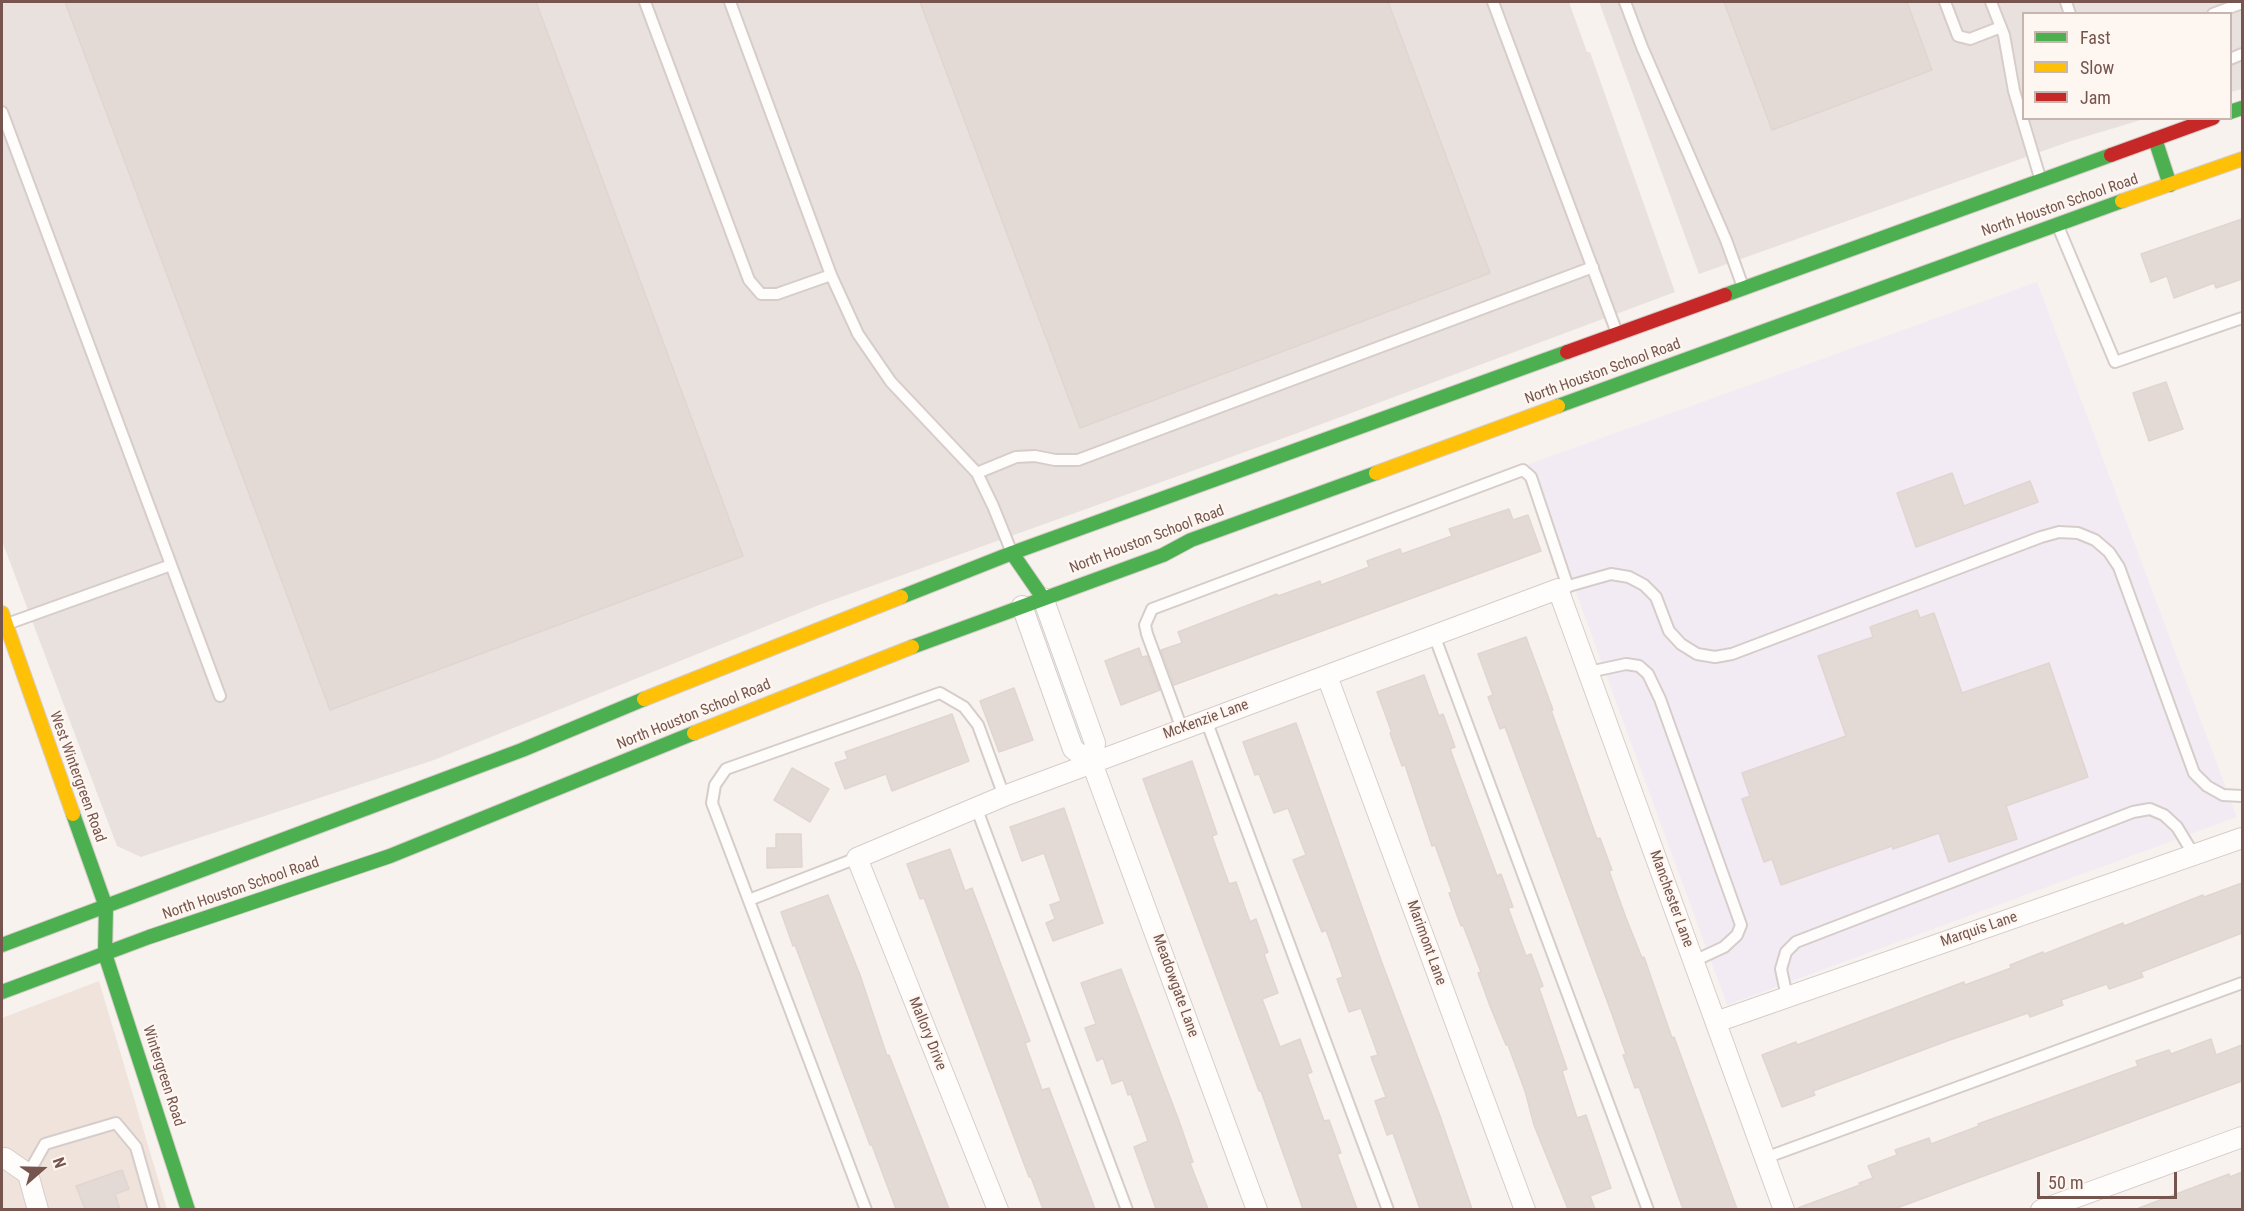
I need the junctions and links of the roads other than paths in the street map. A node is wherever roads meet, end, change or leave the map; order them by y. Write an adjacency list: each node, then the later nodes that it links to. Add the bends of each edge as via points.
1 (645, 2): 21 (lane, via 749,280 761,294 777,294)
2 (730, 2): 21 (lane)
3 (1493, 2): 20 (lane)
4 (1625, 2): 22 (lane)
5 (1945, 2): 9 (lane, via 1958,36 1970,39)
6 (1991, 2): 9 (lane)
7 (2242, 3): 8 (lane)
8 (2218, 12)
9 (2001, 27): 11 (lane)
10 (2, 112): 14 (lane)
11 (2022, 118)
12 (2023, 120): 17 (lane)
13 (2207, 120): 15 (main road, North Houston School Road)
14 (5, 131): 27 (lane)
15 (2155, 139): 17 (main road, North Houston School Road); 18 (main road)
16 (2242, 159): 18 (main road, North Houston School Road)
17 (2041, 181): 22 (main road, North Houston School Road)
18 (2169, 185): 19 (main road, North Houston School Road)
19 (2057, 224): 23 (lane, via 2115,362); 30 (main road, North Houston School Road, via 1757,327)
20 (1593, 267): 24 (lane); 25 (lane, via 1078,460 1016,458)
21 (831, 275): 25 (lane, via 858,334 891,382)
22 (1746, 294): 24 (main road, North Houston School Road)
23 (2242, 318)
24 (1618, 334): 26 (main road, North Houston School Road)
25 (977, 473): 26 (lane)
26 (1012, 553): 29 (main road); 30 (main road); 46 (main road, North Houston School Road, via 522,750)
27 (171, 565): 31 (lane); 35 (lane)
28 (1563, 588): 32 (street, McKenzie Lane); 33 (street, Manchester Lane); 37 (lane, via 1531,477 1523,470 1152,609 1145,625); 40 (lane, via 1611,574 1629,577 1656,597 1669,631 1681,644 1696,654 1715,657 1732,654 2041,537 2059,532 2078,533 2095,540 2120,567 2194,773 2223,795)
29 (1020, 595): 30 (main road, North Houston School Road); 38 (street, Meadowgate Lane, via 1073,749); 48 (main road, North Houston School Road, via 809,686 390,855)
30 (1043, 598): 38 (street, Meadowgate Lane, via 1095,743)
31 (4, 619): 46 (main road, West Wintergreen Road)
32 (1434, 635): 34 (street, McKenzie Lane); 67 (lane)
33 (1589, 672): 49 (street, Manchester Lane); 49 (lane, via 1626,664 1639,666 1648,674 1660,699 1741,925 1724,947)
34 (1327, 676): 36 (street, McKenzie Lane); 66 (street, Marimont Lane)
35 (220, 696)
36 (1206, 720): 37 (street, McKenzie Lane); 65 (lane)
37 (1182, 729): 38 (street, McKenzie Lane)
38 (1092, 763): 39 (street, McKenzie Lane); 64 (street, Meadowgate Lane)
39 (1004, 795): 41 (street, McKenzie Lane); 45 (lane, via 978,725 964,707 940,693 726,769 715,785 712,803)
40 (2242, 796)
41 (976, 807): 44 (street, McKenzie Lane); 63 (lane)
42 (2242, 838): 43 (street, Marquis Lane)
43 (2194, 855): 52 (street, Marquis Lane); 52 (lane, via 2177,827 2164,815 2150,809 2133,812 1796,942 1786,952 1781,969)
44 (856, 858): 45 (lane); 62 (street, Mallory Drive)
45 (749, 900): 61 (lane)
46 (106, 907): 47 (main road, North Houston School Road); 48 (main road, West Wintergreen Road)
47 (2, 945)
48 (105, 954): 51 (main road, North Houston School Road); 60 (main road, Wintergreen Road)
49 (1694, 961): 53 (street, Manchester Lane)
50 (2242, 983): 55 (lane)
51 (2, 992)
52 (1787, 997): 53 (street, Marquis Lane)
53 (1716, 1022): 55 (street, Manchester Lane)
54 (2242, 1137): 69 (street)
55 (1765, 1158): 68 (street, Manchester Lane)
56 (2, 1159): 57 (street)
57 (28, 1174): 58 (street); 59 (lane, via 45,1144 116,1123 136,1147)
58 (38, 1209)
59 (154, 1209)
60 (188, 1209)
61 (866, 1209)
62 (998, 1209)
63 (1127, 1209)
64 (1257, 1209)
65 (1388, 1209)
66 (1525, 1209)
67 (1648, 1209)
68 (1784, 1209)
69 (2041, 1209)

